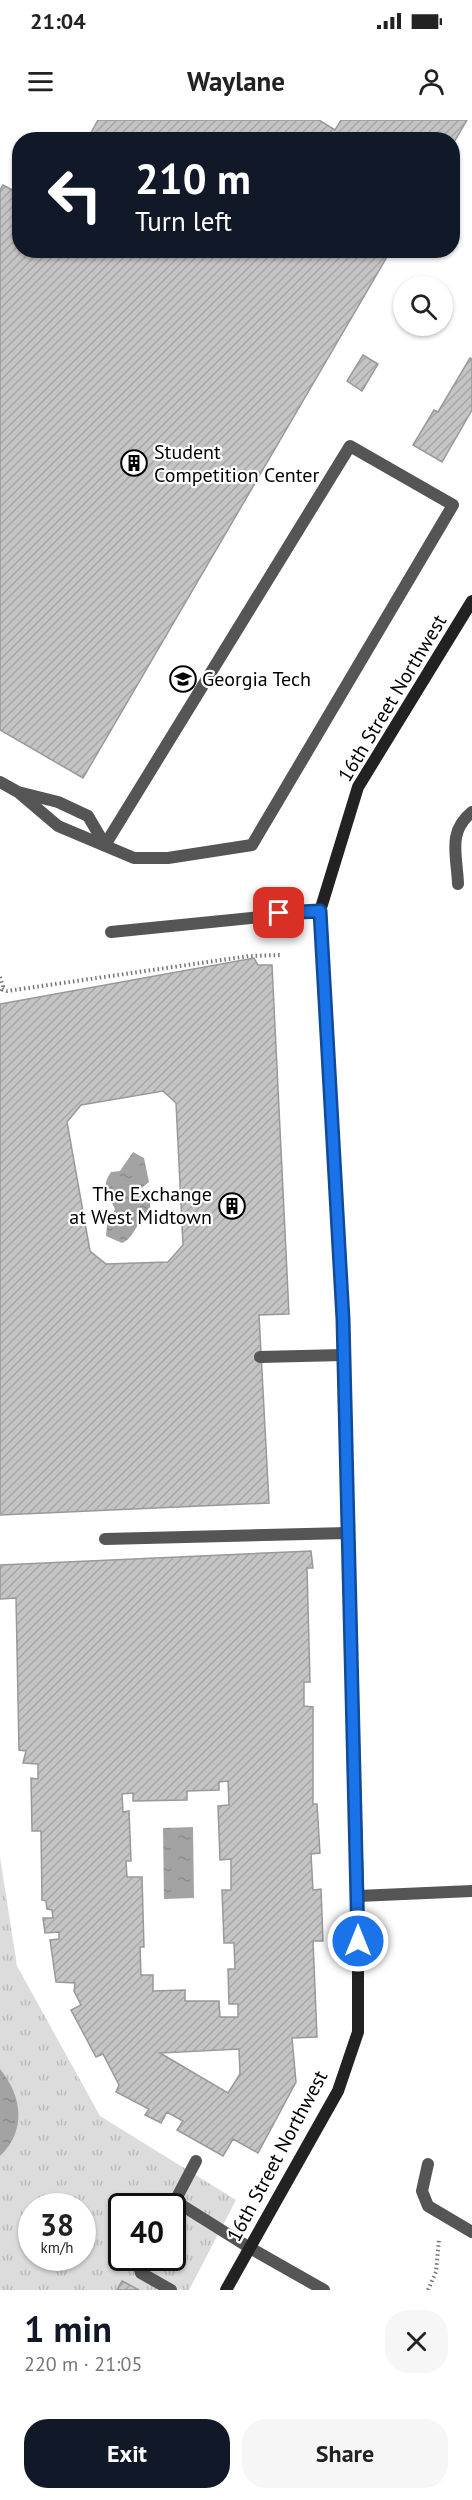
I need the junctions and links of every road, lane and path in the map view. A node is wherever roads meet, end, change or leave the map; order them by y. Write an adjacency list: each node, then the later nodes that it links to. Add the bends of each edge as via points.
1 (472, 601): 7 (street, 16th Street Northwest, via 358,788)
2 (0, 782): 3 (street)
3 (18, 792): 5 (street, via 58,826); 5 (street, via 58,802 88,816)
4 (472, 812): 6 (street, via 461,821 455,838)
5 (105, 845): 5 (street, via 350,446 453,505 252,845 168,858 134,858)
6 (459, 884)
7 (320, 911): 8 (street); 12 (street, 16th Street Northwest)
8 (111, 932)
9 (281, 955): 11 (path, via 249,956)
10 (0, 977): 11 (path)
11 (1, 991)
12 (344, 1355): 13 (street); 14 (street, 16th Street Northwest)
13 (260, 1358)
14 (348, 1533): 15 (street); 17 (street, 16th Street Northwest)
15 (105, 1539)
16 (472, 1891): 17 (street)
17 (358, 1896): 24 (street, 16th Street Northwest, via 358,2032 338,2091)
18 (196, 2161): 20 (street)
19 (428, 2164): 22 (street, via 422,2191 428,2206)
20 (179, 2193)
21 (186, 2211): 24 (street)
22 (472, 2232)
23 (440, 2245): 29 (path, via 436,2272)
24 (250, 2248): 27 (street, 16th Street Northwest); 28 (street)
25 (140, 2271): 26 (street)
26 (171, 2290)
27 (226, 2290)
28 (324, 2290)
29 (428, 2290)

